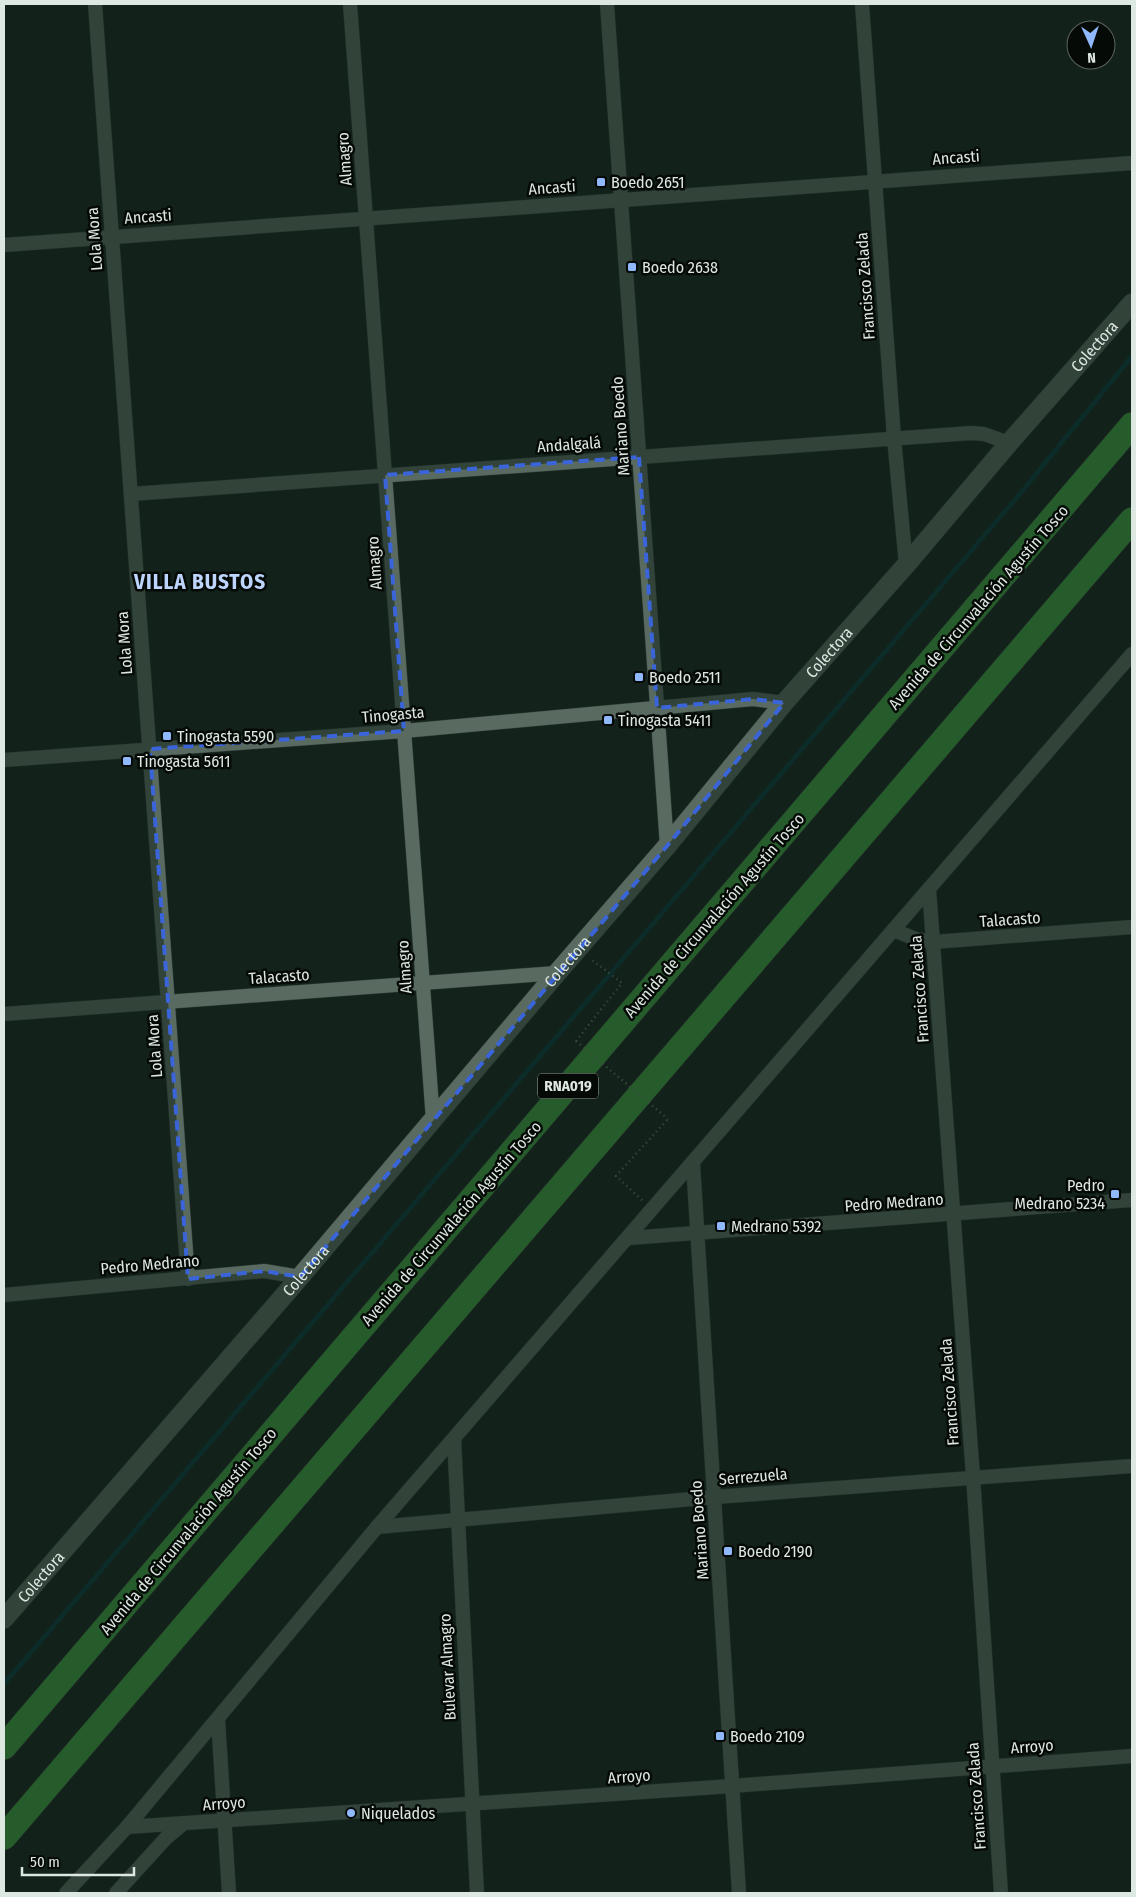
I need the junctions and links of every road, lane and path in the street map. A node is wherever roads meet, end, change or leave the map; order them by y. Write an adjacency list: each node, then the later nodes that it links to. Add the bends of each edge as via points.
1 (95, 4): 9 (street, Lola Mora)
2 (350, 4): 8 (street, Almagro)
3 (606, 4): 7 (street, Mariano Boedo)
4 (862, 4): 6 (street, Francisco Zelada)
5 (1132, 163): 6 (street, Ancasti)
6 (875, 180): 7 (street, Ancasti); 13 (street, Francisco Zelada)
7 (621, 199): 8 (street, Ancasti); 15 (street, Mariano Boedo)
8 (366, 218): 9 (street, Ancasti); 16 (street, Almagro)
9 (112, 236): 10 (street, Ancasti); 17 (street, Lola Mora)
10 (4, 244)
11 (1132, 303): 14 (street, Colectora)
12 (1132, 425): 54 (highway, Avenida de Circunvalación Agustín Tosco / RNA019)
13 (894, 438): 14 (street, Andalgalá, via 971,432); 15 (street, Andalgalá); 19 (street, Francisco Zelada)
14 (1009, 443): 19 (street, Colectora)
15 (639, 457): 16 (street, Andalgalá); 22 (street, Mariano Boedo)
16 (385, 476): 17 (street, Andalgalá); 23 (street, Almagro)
17 (131, 494): 24 (street, Lola Mora)
18 (1132, 520): 62 (highway)
19 (906, 565): 21 (street, Colectora)
20 (1132, 654): 27 (street)
21 (784, 703): 22 (street, Tinogasta, via 753,699); 26 (street, Colectora)
22 (657, 708): 23 (street, Tinogasta); 26 (street, Mariano Boedo)
23 (404, 730): 24 (street, Tinogasta); 33 (street, Almagro)
24 (150, 749): 25 (street, Tinogasta); 34 (street, Lola Mora)
25 (4, 760)
26 (667, 846): 32 (street, Colectora)
27 (929, 889): 29 (street); 30 (street, Francisco Zelada)
28 (1132, 927): 30 (street, Talacasto)
29 (893, 930): 30 (street, Talacasto); 37 (street)
30 (933, 942): 40 (street, Francisco Zelada)
31 (589, 957): 38 (path, bridge, via 622,983 576,1041 668,1119 616,1176 642,1200)
32 (557, 972): 33 (street, Talacasto); 36 (street, Colectora)
33 (422, 983): 34 (street, Talacasto); 36 (street, Almagro)
34 (168, 1001): 35 (street, Talacasto); 44 (street, Lola Mora)
35 (4, 1014)
36 (433, 1120): 43 (street, Colectora)
37 (693, 1164): 41 (street, Mariano Boedo); 42 (street)
38 (648, 1193)
39 (1132, 1200): 40 (street, Pedro Medrano)
40 (954, 1215): 41 (street, Pedro Medrano); 48 (street, Francisco Zelada)
41 (697, 1234): 42 (street, Pedro Medrano); 49 (street, Mariano Boedo)
42 (629, 1238): 46 (street)
43 (300, 1277): 44 (street, Pedro Medrano, via 264,1271); 52 (street, Colectora)
44 (188, 1279): 45 (street, Pedro Medrano)
45 (4, 1294)
46 (454, 1439): 50 (street, Bulevar Almagro); 51 (street)
47 (1132, 1466): 48 (street, Serrezuela)
48 (973, 1476): 49 (street, Serrezuela); 56 (street, Francisco Zelada)
49 (715, 1497): 50 (street, Serrezuela); 57 (street, Mariano Boedo)
50 (458, 1519): 51 (street, Serrezuela); 58 (street, Bulevar Almagro)
51 (377, 1527): 53 (street)
52 (4, 1619)
53 (218, 1719): 59 (street); 61 (street)
54 (4, 1747)
55 (1132, 1756): 56 (street, Arroyo)
56 (992, 1767): 57 (street, Arroyo); 68 (street, Francisco Zelada)
57 (732, 1786): 58 (street, Arroyo); 67 (street, Mariano Boedo)
58 (472, 1804): 59 (street, Arroyo); 66 (street, Bulevar Almagro)
59 (223, 1821): 60 (street, Arroyo); 65 (street)
60 (184, 1824): 61 (street, Arroyo); 64 (street, via 166,1838)
61 (127, 1827): 63 (street)
62 (4, 1837)
63 (66, 1893)
64 (116, 1893)
65 (229, 1893)
66 (477, 1893)
67 (739, 1893)
68 (1000, 1893)

